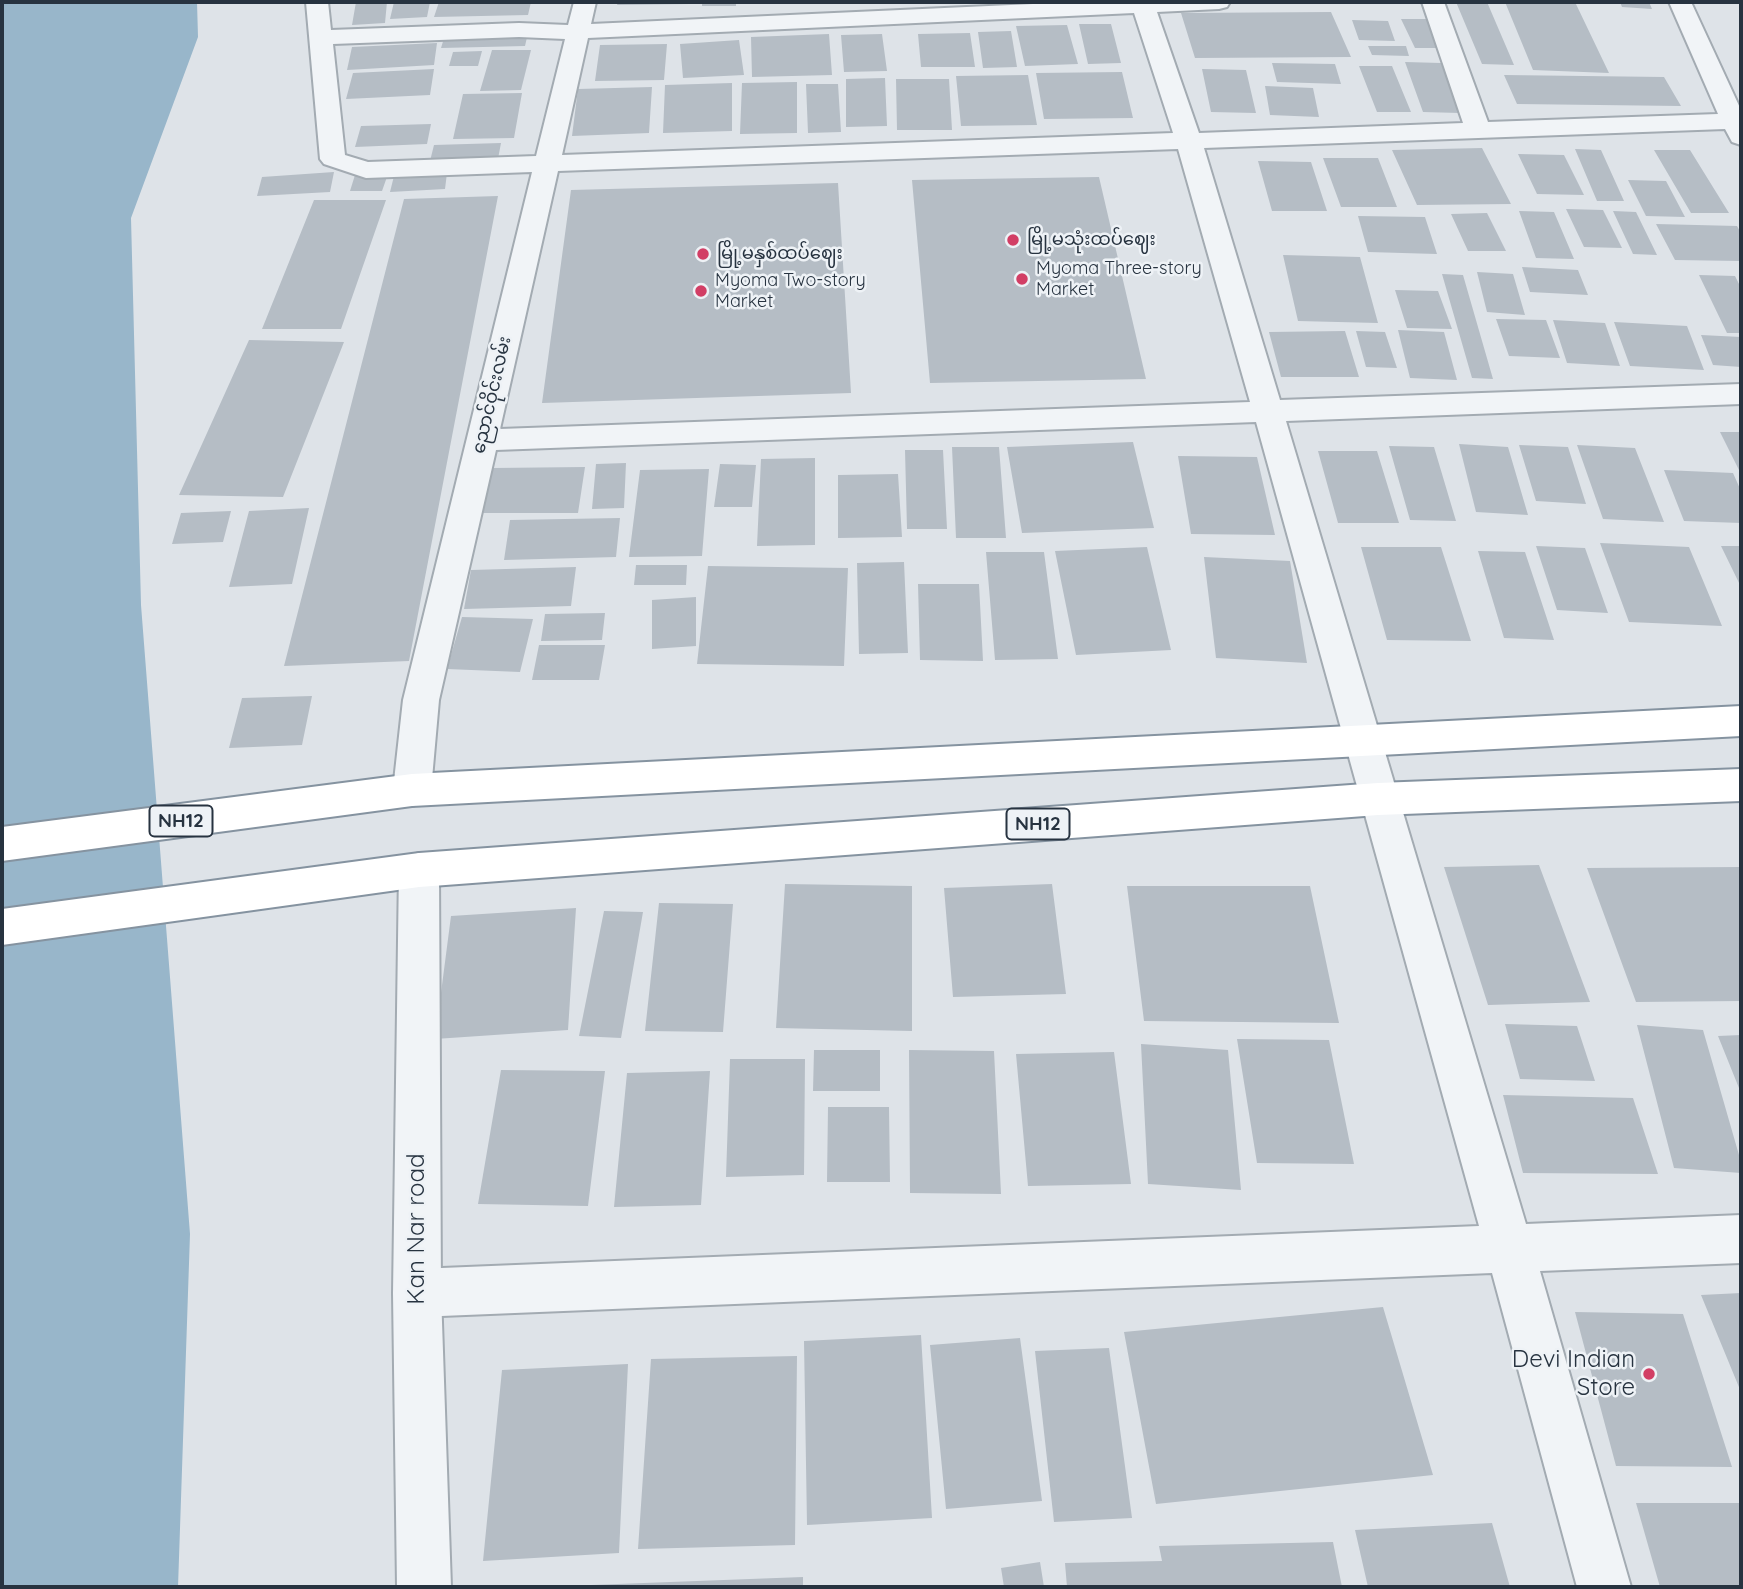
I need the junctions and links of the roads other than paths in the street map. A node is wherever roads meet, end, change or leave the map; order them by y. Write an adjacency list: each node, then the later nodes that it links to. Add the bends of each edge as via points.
1 (317, 2): 8 (street)
2 (585, 2): 7 (street, ညောင်ဝိုင်းလမ်း)
3 (1219, 2): 6 (street)
4 (1433, 2): 10 (street)
5 (1680, 2): 9 (street)
6 (1143, 3): 7 (street); 11 (street)
7 (577, 32): 8 (street); 12 (street, ညောင်ဝိုင်းလမ်း)
8 (321, 37): 12 (street, via 333,159 366,170)
9 (1738, 129): 10 (street)
10 (1479, 132): 11 (street)
11 (1189, 142): 12 (street); 14 (street)
12 (547, 163): 15 (street, ညောင်ဝိုင်းလမ်း)
13 (1741, 394): 14 (street)
14 (1266, 412): 15 (street); 17 (street)
15 (481, 440): 19 (street, ညောင်ဝိုင်းလမ်း, via 421,701)
16 (1741, 722): 17 (highway, NH12)
17 (1364, 739): 19 (highway, NH12); 20 (street)
18 (1741, 785): 20 (highway, NH12)
19 (412, 790): 21 (highway, NH12)
20 (1378, 799): 22 (highway, NH12); 25 (street)
21 (2, 844)
22 (419, 870): 23 (highway, NH12); 26 (street, Kan Nar road)
23 (2, 927)
24 (1741, 1239): 25 (street)
25 (1510, 1251): 26 (street); 28 (street)
26 (417, 1293): 27 (street, Kan Nar road)
27 (424, 1587)
28 (1604, 1587)

